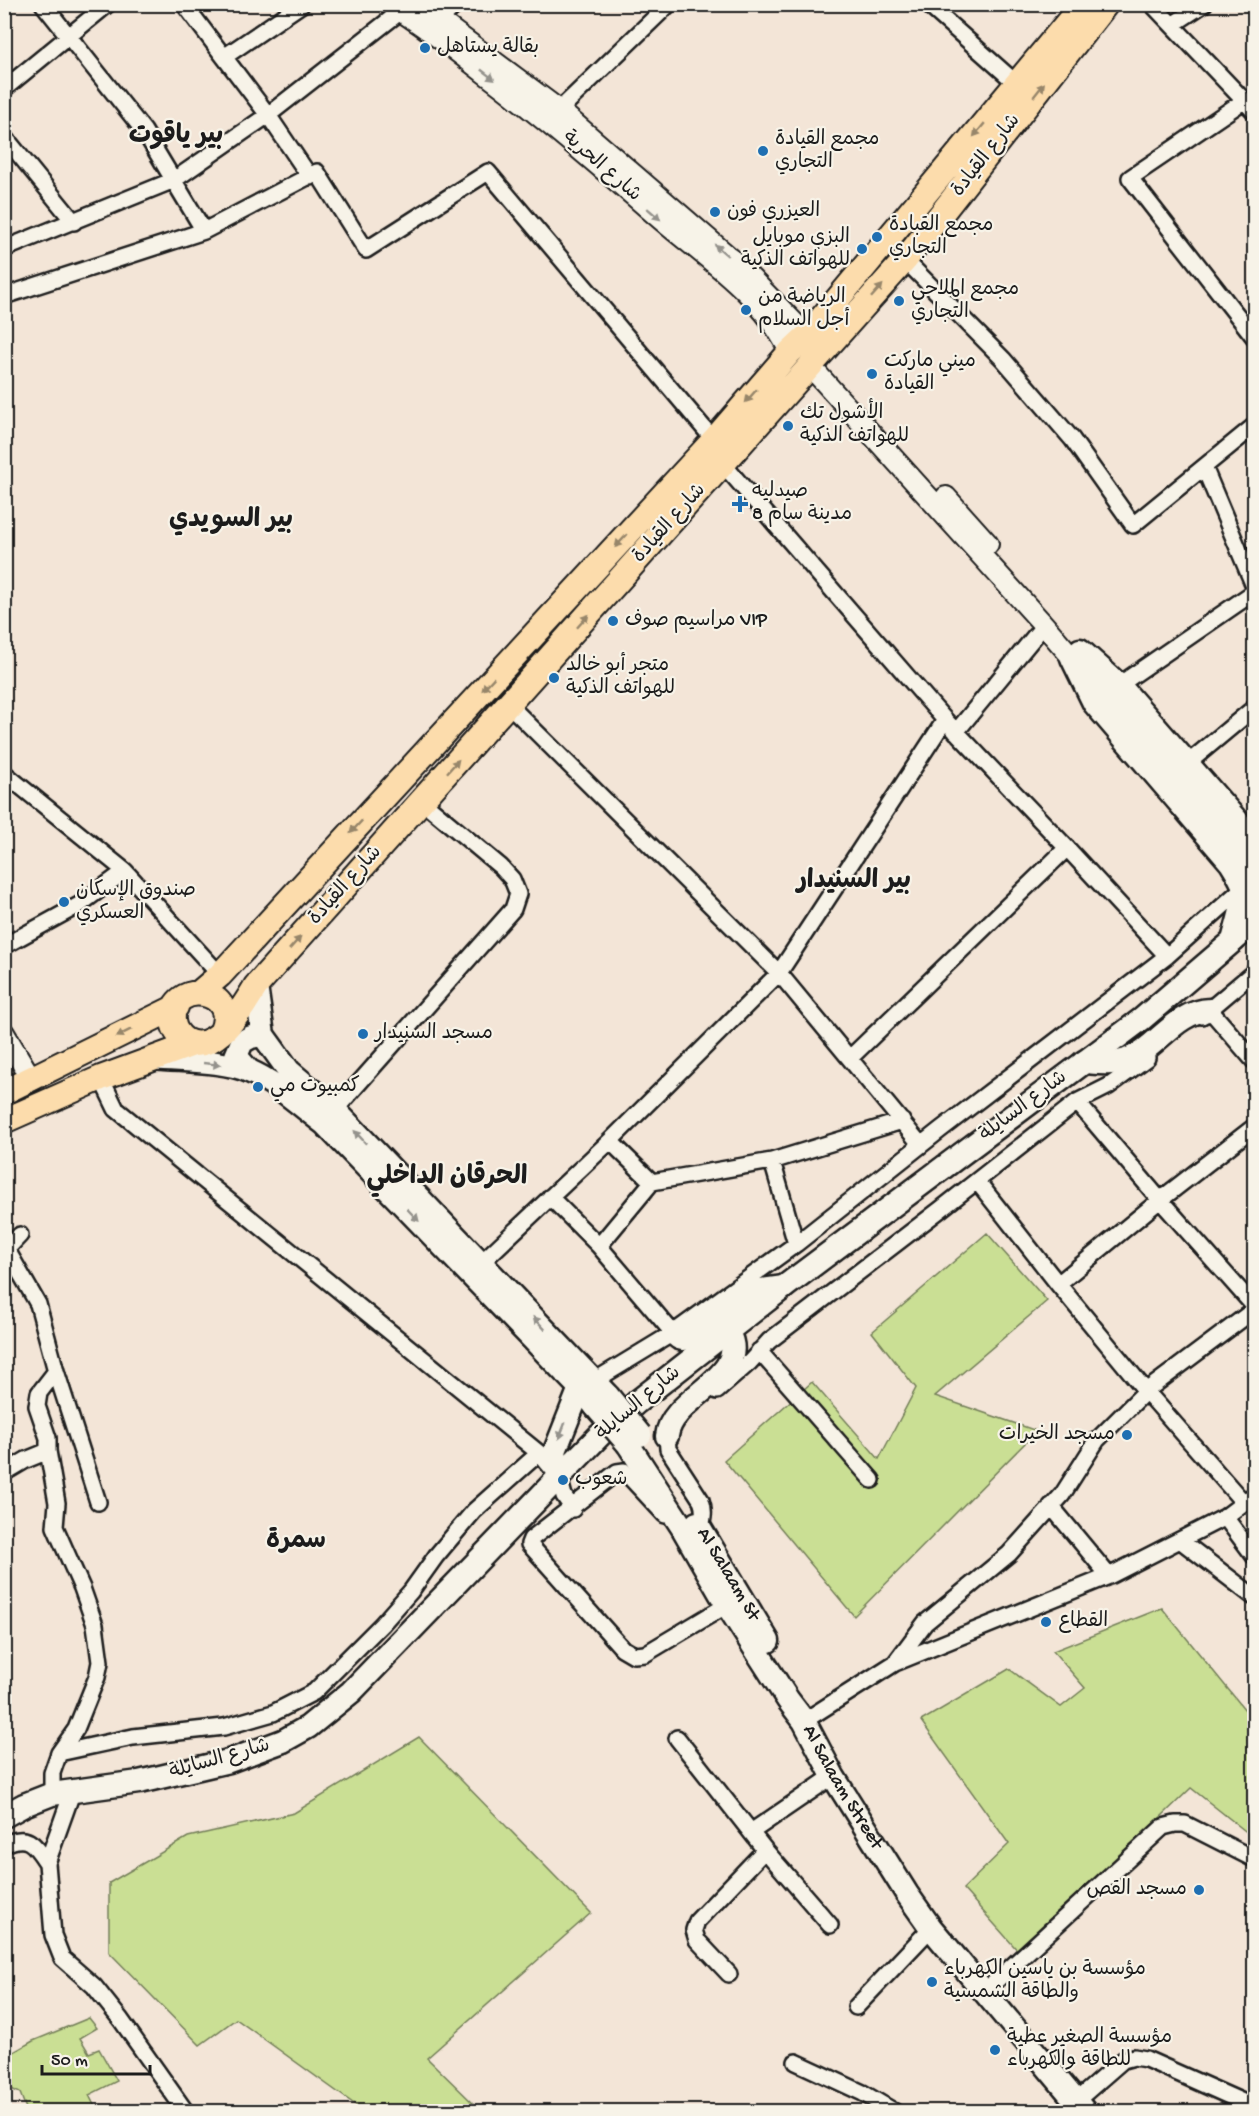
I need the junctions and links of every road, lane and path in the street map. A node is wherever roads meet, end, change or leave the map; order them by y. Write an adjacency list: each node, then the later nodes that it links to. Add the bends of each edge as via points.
1 (43, 4): 15 (street)
2 (108, 4): 15 (street)
3 (184, 4): 16 (street)
4 (302, 4): 16 (street)
5 (457, 4): 13 (street)
6 (669, 4): 21 (street)
7 (927, 4): 17 (street)
8 (1083, 4): 17 (main road, شارع القيادة)
9 (1106, 4): 28 (main road, شارع القيادة, one-way to 9)
10 (1152, 4): 14 (street)
11 (1204, 4): 14 (street)
12 (402, 7): 13 (street); 20 (street); 21 (street, شارع الحرية, one-way to 21)
13 (439, 20): 21 (street)
14 (1172, 26): 19 (street)
15 (69, 35): 18 (street); 24 (street, via 144,131)
16 (224, 57): 20 (street)
17 (1017, 84): 31 (main road, شارع القيادة, one-way to 31)
18 (4, 88)
19 (1250, 106): 30 (street, via 1130,178)
20 (268, 115): 23 (street); 24 (street)
21 (554, 116): 31 (street, via 736,263)
22 (4, 136): 25 (street)
23 (310, 177): 26 (street); 33 (street, via 317,172 366,250 488,172)
24 (174, 180): 25 (street); 26 (street)
25 (74, 222): 27 (street)
26 (204, 231): 29 (street)
27 (4, 249)
28 (905, 260): 31 (main road, شارع القيادة, one-way to 28); 35 (street, via 1011,368 1072,439 1133,525)
29 (4, 296)
30 (1254, 337)
31 (806, 352): 33 (main road, شارع القيادة, one-way to 33); 34 (main road, شارع القيادة); 38 (street); 39 (street, via 968,521)
32 (1254, 426): 35 (street)
33 (714, 440): 59 (main road, شارع القيادة, one-way to 59)
34 (723, 465): 41 (main road, شارع القيادة, one-way to 34); 43 (street)
35 (1204, 467): 36 (street)
36 (1254, 586)
37 (1254, 592): 40 (street)
38 (1044, 625): 39 (street); 44 (street)
39 (1076, 654): 40 (main road); 50 (street); 52 (main road, via 1094,704 1231,863)
40 (1119, 685): 45 (main road)
41 (509, 705): 47 (main road, شارع القيادة, one-way to 41); 58 (street)
42 (1254, 708): 45 (street)
43 (945, 720): 44 (street); 58 (street)
44 (956, 732): 49 (street)
45 (1188, 763): 48 (main road)
46 (4, 772): 51 (street)
47 (422, 801): 60 (main road, شارع القيادة, one-way to 47); 77 (street, via 501,867 518,894 513,909)
48 (1254, 840)
49 (1067, 848): 56 (street); 69 (street)
50 (1254, 853)
51 (125, 871): 55 (street, via 79,905); 59 (street)
52 (1249, 877): 54 (main road); 56 (street)
53 (1254, 922): 54 (main road, شارع السايلة)
54 (1233, 941): 71 (main road, شارع السايلة)
55 (4, 946)
56 (1167, 956): 82 (street)
57 (1254, 972): 63 (street)
58 (779, 973): 69 (street); 81 (street)
59 (220, 975): 61 (main road, شارع القيادة)
60 (256, 986): 65 (main road, شارع القيادة); 66 (main road)
61 (199, 993): 62 (main road, via 186,996); 65 (main road, via 222,1006 225,1020)
62 (176, 1006): 67 (main road, via 176,1029); 74 (main road, one-way to 74)
63 (1210, 1010): 70 (street); 71 (main road, via 1192,1012 1128,1059); 76 (street, via 1109,1086)
64 (4, 1033): 74 (street)
65 (220, 1033): 67 (main road, via 209,1042)
66 (263, 1035): 72 (main road, via 242,1042 236,1056); 77 (main road, via 289,1071)
67 (194, 1044): 68 (main road)
68 (154, 1058): 72 (main road, one-way to 72); 73 (main road)
69 (850, 1058): 79 (street)
70 (1254, 1061)
71 (1084, 1062): 94 (main road, شارع السايلة)
72 (249, 1071): 101 (main road, one-way to 101, via 325,1124)
73 (101, 1078): 78 (main road); 104 (street, via 116,1109)
74 (32, 1080): 75 (main road)
75 (4, 1092)
76 (1077, 1102): 84 (street); 87 (street)
77 (335, 1110): 92 (main road, one-way to 77)
78 (4, 1121)
79 (902, 1121): 82 (street); 83 (street)
80 (1254, 1127): 87 (street)
81 (610, 1141): 85 (street); 86 (street)
82 (921, 1145): 89 (street)
83 (772, 1161): 85 (street); 89 (street)
84 (977, 1181): 93 (street); 98 (street)
85 (652, 1182): 90 (street)
86 (550, 1197): 90 (street); 92 (street)
87 (1160, 1200): 93 (street); 95 (street)
88 (20, 1235): 91 (street)
89 (796, 1244): 97 (street)
90 (599, 1246): 97 (street)
91 (6, 1251): 99 (street, via 38,1304)
92 (482, 1262): 101 (main road, one-way to 92)
93 (1058, 1284): 100 (street)
94 (784, 1287): 96 (main road, شارع السايلة); 97 (main road, via 753,1291 683,1339)
95 (1254, 1308): 100 (street)
96 (728, 1332): 102 (main road, via 733,1342 726,1368 671,1419); 106 (main road, شارع السايلة, via 637,1402)
97 (674, 1333): 101 (street)
98 (759, 1351): 102 (street); 107 (street)
99 (56, 1371): 103 (street, via 39,1393 37,1406 48,1438); 109 (street)
100 (1146, 1391): 108 (street); 110 (street, via 1097,1440)
101 (594, 1393): 106 (main road, one-way to 106, via 555,1451); 113 (main road, Al Salaam St, bridge, via 634,1440)
102 (667, 1436): 113 (street, via 668,1449 701,1500 704,1515)
103 (48, 1451): 105 (street); 122 (street, via 57,1503 55,1527 95,1625 100,1662 76,1729)
104 (539, 1453): 106 (street); 122 (street, via 474,1511 389,1616 314,1692 273,1713 224,1728 133,1737)
105 (4, 1473)
106 (559, 1477): 111 (street, via 564,1496); 124 (main road, شارع السايلة, via 351,1692 308,1727 229,1761 139,1782)
107 (872, 1479)
108 (1249, 1498): 112 (street)
109 (98, 1502)
110 (1051, 1506): 116 (street); 119 (street, via 1009,1554 925,1623)
111 (573, 1509): 113 (street, via 617,1472 624,1471 659,1510); 118 (street, via 531,1539 530,1547 628,1653 645,1654)
112 (1225, 1517): 114 (street); 115 (street)
113 (691, 1528): 118 (main road, Al Salaam Street); 120 (main road, Al Salaam St, via 799,1694)
114 (1180, 1540): 116 (street); 117 (street)
115 (1254, 1556)
116 (1109, 1576): 119 (street)
117 (1254, 1597)
118 (727, 1605): 120 (main road, Al Salaam Street)
119 (895, 1664): 120 (street)
120 (804, 1721): 123 (main road, Al Salaam Street)
121 (677, 1738): 126 (street)
122 (58, 1753): 124 (street, via 52,1773)
123 (833, 1776): 126 (street); 132 (main road, Al Salaam Street)
124 (63, 1792): 125 (main road, شارع السايلة); 130 (street)
125 (4, 1816)
126 (752, 1832): 128 (street)
127 (4, 1845): 130 (street, via 28,1841)
128 (765, 1850): 131 (street); 133 (street, via 697,1921 694,1930 697,1940)
129 (1254, 1859): 134 (street, via 1185,1824 1163,1827)
130 (47, 1863): 139 (street, via 53,1935 62,1958 94,1986)
131 (830, 1925)
132 (931, 1928): 134 (main road, Al Salaam Street); 135 (street)
133 (729, 1974)
134 (984, 1992): 137 (main road, Al Salaam Street)
135 (856, 2007)
136 (796, 2062): 140 (street)
137 (1081, 2106): 138 (street, via 1123,2060 1134,2057)
138 (1254, 2107)
139 (186, 2112)
140 (895, 2112)

